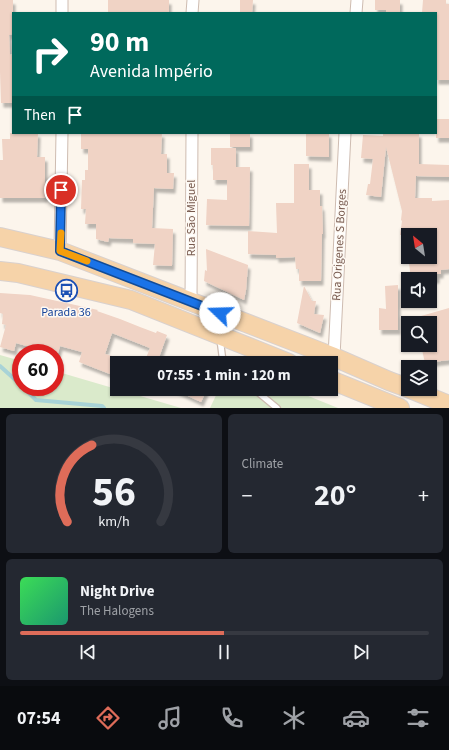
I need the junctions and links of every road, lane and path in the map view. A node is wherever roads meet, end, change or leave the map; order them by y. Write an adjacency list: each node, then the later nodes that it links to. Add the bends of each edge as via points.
1 (62, 0): 4 (street)
2 (193, 0): 5 (street)
3 (357, 0): 6 (street)
4 (62, 12)
5 (192, 12)
6 (356, 12)
7 (62, 134): 11 (street)
8 (192, 134): 13 (street, Rua São Miguel)
9 (346, 134): 18 (street, Rua Origenes S Borges)
10 (0, 237): 11 (main road)
11 (60, 251): 13 (main road)
12 (0, 271): 14 (main road, via 25,274 131,300)
13 (191, 302): 17 (main road)
14 (220, 335): 15 (lane); 16 (main road)
15 (222, 356)
16 (272, 356)
17 (331, 356)
18 (334, 356)
19 (338, 359): 21 (main road)
20 (338, 383): 26 (main road)
21 (401, 386)
22 (262, 396): 25 (lane)
23 (426, 396): 24 (main road)
24 (449, 405)
25 (276, 408)
26 (400, 408)

